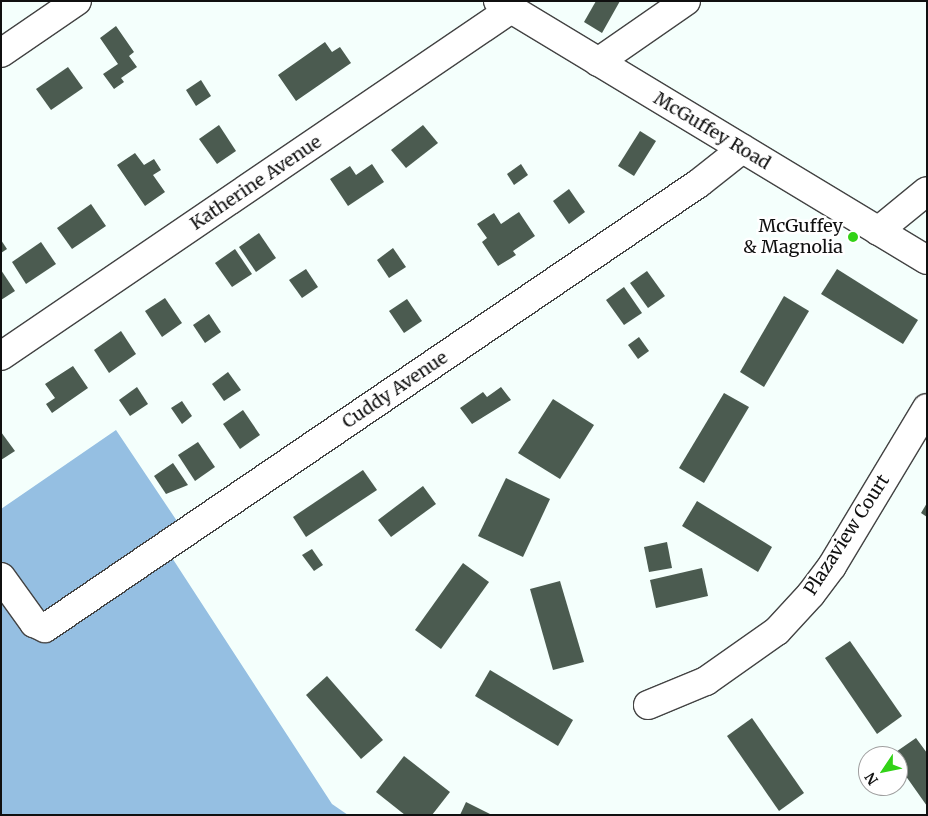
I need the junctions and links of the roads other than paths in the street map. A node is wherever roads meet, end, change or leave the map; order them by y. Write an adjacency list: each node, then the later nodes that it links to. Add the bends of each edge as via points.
1 (77, 1): 4 (street)
2 (686, 1): 5 (street)
3 (504, 5): 5 (street, McGuffey Road); 10 (street, Katherine Avenue)
4 (1, 53)
5 (598, 62): 6 (street, McGuffey Road)
6 (742, 149): 8 (street, McGuffey Road); 12 (street, Cuddy Avenue, via 699,183 45,628 34,623)
7 (927, 190): 8 (street)
8 (878, 231): 9 (street, McGuffey Road)
9 (927, 260)
10 (1, 356)
11 (927, 408): 13 (street, Plazaview Court, via 832,566 777,631 706,681)
12 (1, 577)
13 (648, 705)

